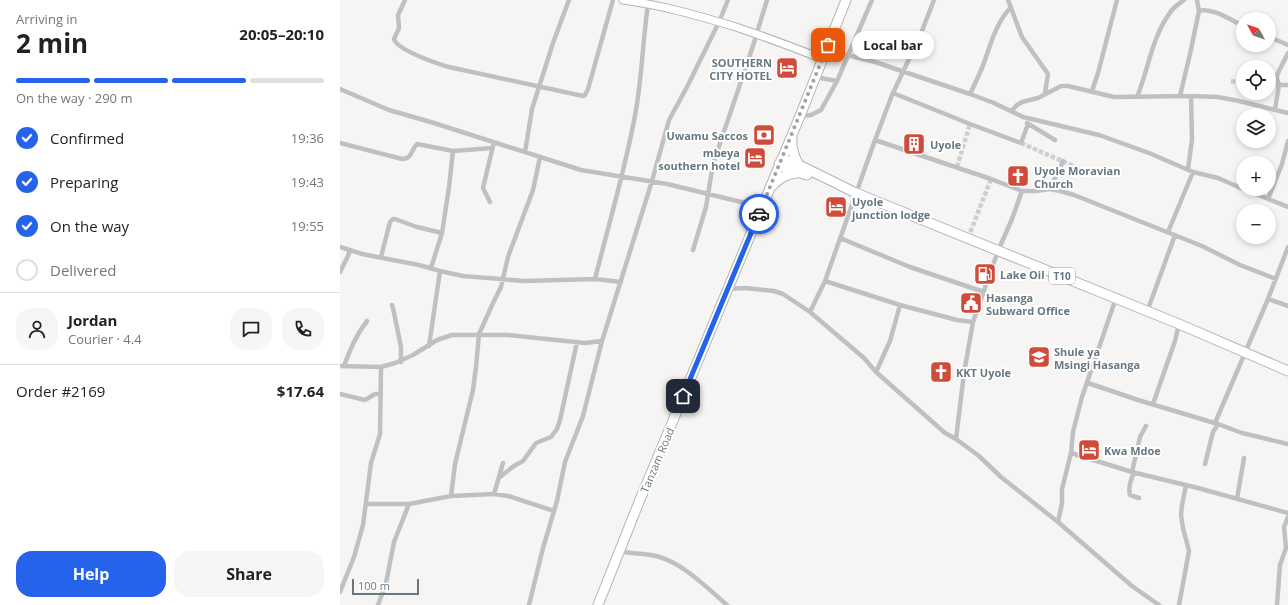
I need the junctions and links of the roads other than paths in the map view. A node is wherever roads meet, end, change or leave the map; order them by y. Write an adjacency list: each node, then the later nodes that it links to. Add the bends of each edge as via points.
1 (405, 0): 30 (street, via 398,15 399,28 395,43 434,62)
2 (569, 0): 30 (street)
3 (613, 0): 30 (street, via 585,95)
4 (623, 0): 14 (street)
5 (728, 0): 17 (street)
6 (767, 0): 19 (street)
7 (846, 0): 24 (highway, Tanzam Road)
8 (872, 0): 23 (street)
9 (934, 0): 25 (street)
10 (1008, 0): 15 (street)
11 (1117, 0): 32 (street)
12 (1184, 0): 38 (street, via 1172,9 1162,26)
13 (1196, 0): 16 (street)
14 (648, 2): 17 (street); 62 (street, via 638,96)
15 (1011, 7): 34 (street, via 1022,37 1048,74); 35 (street, via 1004,14 994,35)
16 (1199, 11): 18 (street, via 1212,11); 36 (street)
17 (719, 22): 19 (street); 63 (street, via 668,120)
18 (1236, 23)
19 (756, 34): 24 (street); 69 (street, via 713,164)
20 (1276, 40): 21 (street)
21 (1288, 45)
22 (1288, 53): 29 (street, via 1277,75)
23 (847, 55): 25 (street); 27 (street)
24 (822, 59): 26 (highway, Tanzam Road)
25 (904, 72): 33 (street); 35 (street)
26 (815, 77): 27 (street); 44 (highway, Tanzam Road)
27 (837, 81): 44 (street, via 820,110)
28 (1288, 85): 29 (street)
29 (1279, 86): 40 (street)
30 (539, 87): 55 (street, via 529,120)
31 (340, 89): 51 (street, via 389,110)
32 (1092, 91): 34 (street, via 1065,86); 38 (street, via 1114,97)
33 (893, 93): 46 (street, via 1021,143); 48 (street)
34 (1045, 93): 42 (street, via 1038,98 1017,104)
35 (970, 94): 42 (street)
36 (1180, 96): 37 (street); 38 (street)
37 (1191, 96): 39 (street, via 1214,96); 59 (street, via 1192,140)
38 (1137, 97)
39 (1271, 108)
40 (1275, 108)
41 (1276, 109): 43 (street)
42 (1011, 111): 45 (street)
43 (1288, 113)
44 (800, 116): 47 (highway, Tanzam Road)
45 (1023, 117): 46 (street); 59 (street, via 1099,135)
46 (1028, 124): 49 (street)
47 (792, 134): 58 (highway, Tanzam Road); 60 (highway, via 792,148)
48 (875, 140): 67 (street); 68 (street)
49 (1055, 140)
50 (1288, 141): 71 (street)
51 (494, 142): 53 (street); 55 (street)
52 (340, 143): 54 (street, via 402,159 409,157 417,144)
53 (492, 148): 54 (street); 72 (street, via 483,188)
54 (453, 151): 76 (street)
55 (525, 152): 56 (street)
56 (540, 157): 62 (street, via 581,170); 88 (street, via 533,190 508,257)
57 (1063, 161): 65 (street)
58 (780, 162): 60 (highway, T10, via 787,169); 66 (highway, Tanzam Road)
59 (1188, 169): 61 (street)
60 (800, 170): 66 (highway, via 781,178); 68 (highway, T10)
61 (1194, 172): 64 (street); 75 (street)
62 (622, 176): 63 (street); 89 (street)
63 (652, 181): 69 (street); 92 (street)
64 (1236, 186)
65 (1050, 189): 67 (street); 75 (street, via 1074,195)
66 (768, 191): 73 (highway, Tanzam Road)
67 (1022, 191): 83 (street)
68 (856, 193): 78 (street); 83 (highway, T10)
69 (708, 194): 73 (street); 82 (street, via 705,213)
70 (1260, 196): 71 (street)
71 (1268, 199): 74 (street)
72 (490, 202)
73 (762, 207): 93 (highway, Tanzam Road)
74 (1288, 207)
75 (1168, 232): 77 (street)
76 (442, 233): 84 (street, via 393,219); 85 (street)
77 (1175, 235): 90 (street); 101 (street)
78 (840, 238): 91 (street); 94 (street, via 910,267)
79 (340, 247): 81 (street)
80 (1288, 247): 90 (street)
81 (350, 250): 84 (street); 87 (street)
82 (693, 250)
83 (998, 251): 94 (street); 95 (highway, T10)
84 (381, 257): 85 (street)
85 (431, 268): 86 (street)
86 (440, 271): 88 (street, via 463,276); 108 (street)
87 (340, 272)
88 (504, 279): 89 (street); 105 (street)
89 (595, 279): 92 (street)
90 (1276, 279): 96 (street)
91 (824, 281): 98 (street); 100 (street)
92 (621, 282): 106 (street)
93 (727, 289): 100 (street, via 774,291); 140 (highway, Tanzam Road)
94 (984, 292): 103 (street)
95 (1116, 298): 101 (highway, T10); 115 (street)
96 (1268, 299): 99 (street); 109 (street)
97 (392, 305): 110 (street, via 401,347)
98 (900, 305): 103 (street); 114 (street, via 890,341)
99 (1288, 306)
100 (810, 312): 114 (street, via 864,358)
101 (1147, 312): 104 (highway, T10)
102 (367, 322): 111 (street, via 358,333)
103 (973, 322): 121 (street)
104 (1180, 324): 109 (highway, T10); 118 (street)
105 (479, 334): 107 (street); 108 (street, via 452,335); 131 (street, via 473,390 455,464)
106 (602, 341): 107 (street); 136 (street, via 583,416 565,462)
107 (577, 342): 128 (street, via 556,432 549,439 534,444 523,461)
108 (429, 346): 110 (street)
109 (1245, 353): 113 (highway, T10); 119 (street)
110 (401, 362): 112 (street)
111 (342, 366): 112 (street)
112 (381, 367): 117 (street)
113 (1288, 371)
114 (876, 372): 121 (street, via 945,433)
115 (1088, 383): 118 (street); 123 (street, via 1073,432)
116 (340, 394): 117 (street, via 365,400 375,394)
117 (381, 394): 134 (street, via 380,434 371,463)
118 (1153, 404): 119 (street)
119 (1216, 423): 122 (street, via 1242,433); 126 (street)
120 (1146, 426): 127 (street, via 1140,437)
121 (956, 439): 139 (street)
122 (1288, 444)
123 (1071, 453): 127 (street); 139 (street, via 1062,488)
124 (1244, 458): 133 (street)
125 (503, 464): 128 (street)
126 (1205, 464)
127 (1133, 472): 129 (street); 132 (street, via 1129,492 1132,497)
128 (500, 477): 130 (street)
129 (1186, 485): 133 (street); 147 (street, via 1181,515 1189,551)
130 (494, 494): 131 (street); 136 (street)
131 (451, 496): 135 (street)
132 (1139, 498)
133 (1237, 499): 137 (street)
134 (366, 504): 135 (street); 141 (street, via 354,557)
135 (409, 504): 142 (street, via 394,542 386,583)
136 (554, 511): 143 (street)
137 (1288, 513)
138 (1288, 516): 148 (street, via 1284,526 1286,548 1280,565)
139 (1058, 522): 146 (street, via 1132,586)
140 (619, 552): 144 (highway, Tanzam Road); 145 (street, via 656,556 673,563)
141 (340, 592)
142 (378, 605)
143 (529, 605)
144 (598, 605)
145 (727, 605)
146 (1159, 605)
147 (1179, 605)
148 (1277, 605)

